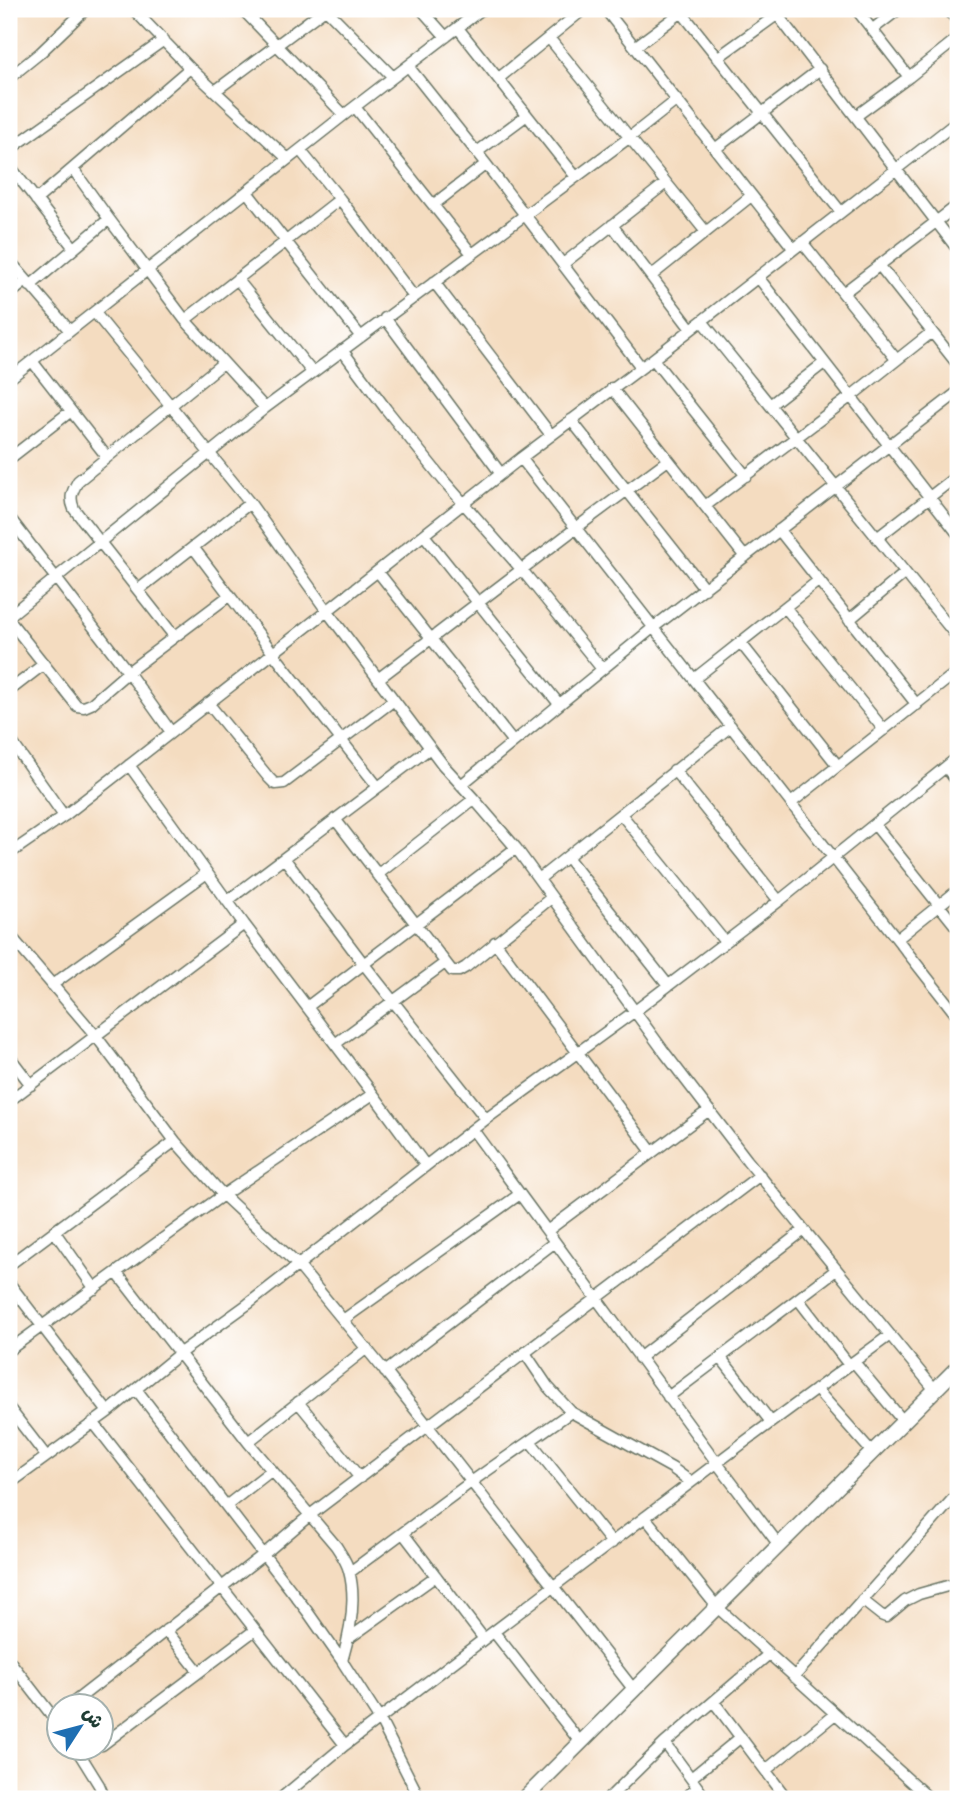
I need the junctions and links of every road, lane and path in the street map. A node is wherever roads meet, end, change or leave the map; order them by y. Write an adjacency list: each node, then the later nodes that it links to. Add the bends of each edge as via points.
1 (86, 9): 29 (street)
2 (133, 9): 20 (street)
3 (242, 9): 21 (street)
4 (325, 9): 21 (street); 27 (street)
5 (421, 9): 17 (street)
6 (482, 9): 15 (street)
7 (584, 9): 18 (street)
8 (605, 9): 22 (street)
9 (856, 9): 16 (street)
10 (899, 9): 16 (street)
11 (948, 9): 14 (street)
12 (682, 10): 22 (street); 23 (street)
13 (779, 11): 23 (street); 26 (street)
14 (958, 22)
15 (458, 28): 17 (street); 30 (street)
16 (873, 29): 28 (street)
17 (446, 37): 24 (street)
18 (549, 38): 30 (street); 39 (street)
19 (958, 38): 28 (street)
20 (164, 40): 25 (street); 41 (street)
21 (276, 45): 31 (street); 36 (street)
22 (636, 46): 32 (street)
23 (717, 58): 35 (street)
24 (408, 66): 27 (street); 43 (street)
25 (190, 68): 31 (street); 47 (street)
26 (820, 69): 35 (street); 37 (street)
27 (393, 77): 33 (street)
28 (909, 77): 37 (street)
29 (9, 78)
30 (499, 78): 34 (street)
31 (215, 91): 44 (street)
32 (677, 100): 39 (street); 40 (street)
33 (355, 107): 36 (street); 55 (street)
34 (527, 114): 43 (street); 49 (street)
35 (762, 114): 40 (street); 57 (street)
36 (344, 115): 42 (street)
37 (856, 116): 48 (street)
38 (958, 121): 48 (street)
39 (629, 137): 49 (street); 50 (street)
40 (715, 149): 52 (street)
41 (9, 150)
42 (300, 150): 44 (street); 53 (street)
43 (477, 152): 45 (street)
44 (288, 159): 51 (street)
45 (486, 164): 55 (street); 58 (street)
46 (9, 165): 54 (street)
47 (73, 169): 54 (street); 59 (street)
48 (897, 169): 57 (street); 60 (street)
49 (576, 177): 58 (street)
50 (666, 183): 61 (street); 62 (street)
51 (247, 192): 63 (street); 71 (street)
52 (751, 195): 62 (street); 64 (street)
53 (340, 199): 63 (street); 79 (street)
54 (36, 200): 65 (street)
55 (433, 205): 67 (street)
56 (958, 205): 60 (street)
57 (841, 212): 64 (street)
58 (526, 215): 67 (street); 69 (street)
59 (109, 219): 65 (street); 71 (street)
60 (937, 221): 66 (street); 70 (street)
61 (612, 225): 69 (street); 72 (street)
62 (706, 232): 72 (street)
63 (285, 241): 74 (street); 87 (street)
64 (797, 245): 73 (street); 77 (street)
65 (74, 248): 76 (street)
66 (958, 250)
67 (472, 254): 75 (street)
68 (9, 260): 76 (street)
69 (563, 264): 95 (street)
70 (879, 265): 77 (street); 86 (street)
71 (149, 270): 80 (street); 82 (street)
72 (651, 276): 84 (street)
73 (758, 276): 83 (street); 93 (street)
74 (237, 279): 82 (street); 96 (street)
75 (434, 282): 79 (street); 106 (street)
76 (28, 283): 78 (street); 85 (street)
77 (843, 293): 90 (street)
78 (9, 295)
79 (414, 297): 81 (street)
80 (94, 313): 85 (street); 102 (street)
81 (385, 318): 87 (street); 114 (street)
82 (185, 320): 92 (street)
83 (702, 321): 84 (street); 101 (street)
84 (691, 329): 89 (street)
85 (70, 331): 91 (street)
86 (932, 332): 90 (street); 94 (street)
87 (360, 337): 88 (street)
88 (342, 350): 96 (street); 121 (street)
89 (653, 359): 95 (street); 116 (street)
90 (896, 359): 100 (street)
91 (32, 361): 97 (street); 104 (street)
92 (223, 363): 102 (street); 103 (street)
93 (824, 363): 100 (street); 101 (street)
94 (958, 365)
95 (641, 367): 98 (street)
96 (312, 372): 103 (street)
97 (9, 379)
98 (612, 388): 105 (street); 113 (street)
99 (958, 391): 108 (street)
100 (850, 397): 107 (street); 108 (street)
101 (770, 405): 107 (street)
102 (172, 406): 109 (street); 110 (street)
103 (265, 408): 109 (street)
104 (71, 411): 110 (street); 112 (street)
105 (572, 420): 106 (street); 118 (street)
106 (551, 435): 111 (street)
107 (796, 438): 116 (street); 117 (street)
108 (889, 445): 117 (street); 119 (street)
109 (211, 453): 120 (street); 129 (street)
110 (107, 457): 129 (street, via 78,481 70,499)
111 (521, 458): 114 (street); 124 (street)
112 (9, 459)
113 (668, 460): 118 (street); 122 (street)
114 (501, 474): 121 (street)
115 (958, 475): 119 (street)
116 (746, 477): 122 (street)
117 (835, 486): 125 (street); 128 (street)
118 (626, 491): 124 (street); 137 (street)
119 (930, 498): 126 (street); 128 (street)
120 (250, 503): 130 (street); 142 (street)
121 (464, 503): 127 (street); 132 (street)
122 (705, 506): 131 (street)
123 (9, 517): 135 (street)
124 (576, 527): 132 (street); 145 (street)
125 (779, 530): 131 (street); 136 (street)
126 (958, 534)
127 (424, 535): 133 (street); 140 (street)
128 (877, 538): 134 (street)
129 (101, 542): 135 (street); 138 (street)
130 (193, 547): 138 (street); 139 (street)
131 (744, 557): 137 (street)
132 (522, 570): 140 (street); 152 (street)
133 (378, 572): 142 (street); 148 (street)
134 (905, 573): 144 (street); 147 (street)
135 (55, 579): 143 (street); 154 (street)
136 (818, 581): 141 (street); 144 (street)
137 (705, 589): 145 (street)
138 (138, 590): 146 (street)
139 (230, 595): 146 (street); 150 (street)
140 (479, 603): 148 (street); 160 (street)
141 (785, 607): 149 (street); 163 (street)
142 (327, 611): 150 (street); 155 (street)
143 (9, 618): 151 (street)
144 (849, 620): 161 (street)
145 (654, 627): 152 (street); 156 (street)
146 (174, 636): 154 (street)
147 (958, 638)
148 (431, 639): 155 (street); 167 (street)
149 (740, 642): 156 (street); 171 (street)
150 (273, 653): 159 (street); 166 (street)
151 (44, 664): 154 (street, via 77,706 84,707); 157 (street)
152 (602, 669): 160 (street)
153 (958, 671): 161 (street)
154 (128, 672): 164 (street)
155 (378, 679): 158 (street)
156 (694, 679): 162 (street)
157 (9, 691)
158 (394, 700): 166 (street); 168 (street)
159 (208, 703): 164 (street); 166 (street, via 275,784 284,783)
160 (559, 704): 167 (street)
161 (917, 705): 163 (street)
162 (731, 726): 173 (street); 178 (street)
163 (884, 730): 171 (street)
164 (171, 732): 170 (street)
165 (9, 737): 180 (street)
166 (341, 740): 176 (street)
167 (513, 742): 175 (street)
168 (430, 748): 175 (street); 176 (street)
169 (958, 757): 172 (street)
170 (129, 765): 180 (street); 188 (street)
171 (838, 766): 178 (street)
172 (946, 767): 174 (street); 182 (street)
173 (674, 770): 179 (street); 194 (street)
174 (958, 783)
175 (461, 785): 177 (street)
176 (378, 787): 181 (street)
177 (474, 799): 183 (street); 189 (street)
178 (792, 803): 186 (street)
179 (621, 814): 185 (street); 202 (street)
180 (64, 816): 184 (street)
181 (335, 819): 187 (street); 189 (street)
182 (875, 825): 186 (street); 195 (street)
183 (516, 848): 190 (street); 197 (street)
184 (10, 850)
185 (567, 857): 190 (street); 206 (street)
186 (833, 857): 194 (street); 199 (street)
187 (284, 858): 193 (street); 203 (street)
188 (207, 873): 193 (street); 205 (street)
189 (377, 874): 197 (street)
190 (539, 879): 192 (street)
191 (958, 890): 195 (street)
192 (551, 898): 201 (street); 209 (street)
193 (227, 901): 196 (street)
194 (779, 901): 202 (street)
195 (939, 905): 198 (street); 199 (street)
196 (244, 923): 208 (street); 211 (street)
197 (415, 923): 203 (street); 204 (street)
198 (958, 929)
199 (897, 939): 210 (street)
200 (10, 940): 205 (street)
201 (495, 942): 204 (street, via 459,971); 213 (street)
202 (725, 942): 206 (street)
203 (363, 963): 207 (street); 208 (street)
204 (444, 963): 207 (street)
205 (52, 985): 211 (street)
206 (668, 985): 209 (street)
207 (394, 1000): 212 (street); 219 (street)
208 (307, 1007): 212 (street)
209 (635, 1011): 213 (street); 218 (street)
210 (957, 1013)
211 (96, 1036): 215 (street); 221 (street)
212 (335, 1044): 216 (street)
213 (577, 1053): 219 (street); 222 (street)
214 (9, 1056): 215 (street)
215 (31, 1085): 217 (street)
216 (373, 1094): 223 (street); 225 (street)
217 (9, 1101)
218 (709, 1110): 222 (street); 224 (street)
219 (486, 1119): 220 (street)
220 (473, 1130): 223 (street); 226 (street)
221 (175, 1141): 225 (street); 228 (street)
222 (652, 1152): 229 (street)
223 (425, 1166): 232 (street)
224 (760, 1175): 227 (street); 237 (street)
225 (223, 1195): 232 (street); 234 (street)
226 (520, 1195): 229 (street); 239 (street)
227 (804, 1230): 233 (street); 246 (street)
228 (54, 1231): 231 (street); 236 (street)
229 (547, 1231): 230 (street)
230 (555, 1242): 237 (street); 250 (street)
231 (9, 1265)
232 (298, 1265): 239 (street); 244 (street)
233 (836, 1270): 238 (street); 241 (street)
234 (117, 1273): 236 (street); 244 (street)
235 (9, 1283): 240 (street)
236 (94, 1289): 240 (street)
237 (596, 1299): 245 (street); 246 (street)
238 (798, 1299): 247 (street); 248 (street)
239 (343, 1321): 242 (street)
240 (43, 1326): 243 (street); 257 (street)
241 (890, 1335): 248 (street); 253 (street)
242 (367, 1349): 250 (street); 255 (street)
243 (9, 1350)
244 (180, 1353): 251 (street); 264 (street)
245 (525, 1353): 258 (street); 262 (street)
246 (639, 1358): 254 (street)
247 (721, 1358): 254 (street); 261 (street)
248 (851, 1364): 252 (street); 259 (street)
249 (958, 1367): 253 (main road)
250 (385, 1372): 262 (street)
251 (136, 1389): 257 (street); 274 (street)
252 (816, 1390): 261 (street); 265 (street)
253 (935, 1390): 259 (main road)
254 (668, 1397): 267 (street)
255 (298, 1402): 264 (street); 269 (street)
256 (9, 1408): 266 (street)
257 (108, 1412): 260 (street)
258 (571, 1412): 263 (street); 271 (street)
259 (904, 1421): 265 (main road)
260 (93, 1422): 266 (street); 284 (street)
261 (771, 1422): 267 (street)
262 (428, 1426): 269 (street); 270 (street)
263 (530, 1441): 270 (street); 278 (street)
264 (248, 1442): 268 (street)
265 (872, 1452): 279 (main road)
266 (46, 1457): 272 (street)
267 (716, 1463): 271 (street); 279 (street)
268 (272, 1470): 274 (street); 275 (street)
269 (359, 1478): 275 (street)
270 (471, 1482): 277 (street); 285 (street)
271 (691, 1482): 276 (street)
272 (9, 1484)
273 (958, 1493): 286 (street)
274 (226, 1506): 280 (street)
275 (310, 1515): 280 (street); 281 (street)
276 (645, 1517): 278 (street); 287 (street)
277 (403, 1533): 281 (street); 282 (street)
278 (612, 1543): 285 (street)
279 (779, 1545): 287 (main road)
280 (264, 1555): 284 (street); 295 (street)
281 (350, 1572): 291 (street)
282 (436, 1576): 291 (street); 292 (street)
283 (958, 1583): 286 (street, via 919,1594 886,1617)
284 (222, 1587): 288 (street); 289 (street)
285 (554, 1587): 290 (street); 298 (street)
286 (862, 1600): 297 (street)
287 (717, 1607): 293 (street); 298 (main road)
288 (166, 1630): 296 (street); 299 (street)
289 (255, 1630): 296 (street); 308 (street)
290 (494, 1632): 292 (street); 306 (street)
291 (348, 1639): 295 (street)
292 (484, 1639): 303 (street)
293 (769, 1654): 297 (street); 300 (street)
294 (9, 1660): 301 (street)
295 (342, 1661): 303 (street)
296 (199, 1672): 304 (street)
297 (794, 1676): 302 (street)
298 (634, 1690): 306 (main road)
299 (87, 1692)
300 (714, 1702): 305 (street); 307 (street)
301 (46, 1705)
302 (835, 1714): 310 (street); 321 (street)
303 (380, 1720): 308 (street); 316 (street)
304 (116, 1734)
305 (741, 1737): 310 (street); 311 (street)
306 (580, 1742): 317 (main road)
307 (665, 1744): 311 (street); 313 (street)
308 (345, 1745): 315 (street)
309 (85, 1762): 314 (street)
310 (765, 1770): 312 (street)
311 (694, 1783): 318 (street); 319 (street)
312 (784, 1795): 320 (street)
313 (616, 1797)
314 (105, 1799)
315 (280, 1799)
316 (420, 1799)
317 (524, 1799)
318 (683, 1799)
319 (706, 1799)
320 (770, 1799)
321 (930, 1799)

